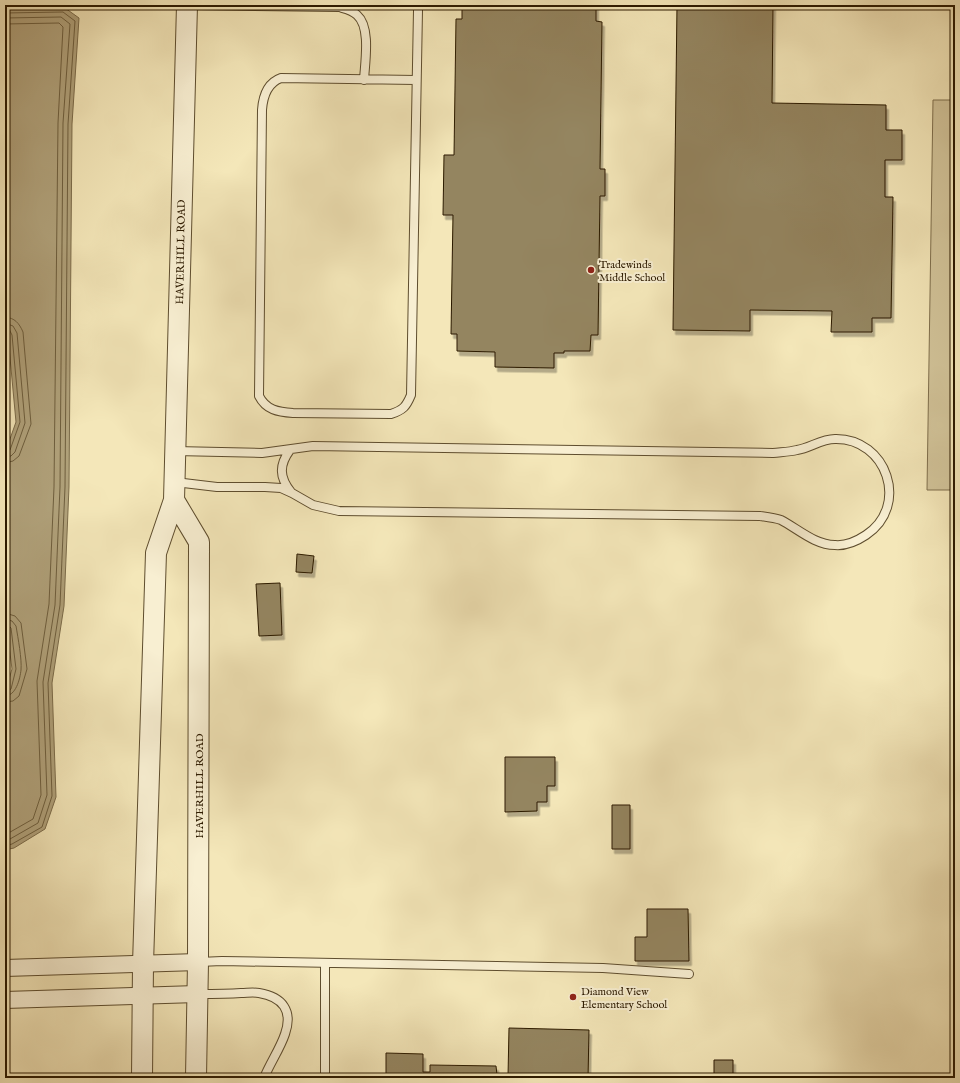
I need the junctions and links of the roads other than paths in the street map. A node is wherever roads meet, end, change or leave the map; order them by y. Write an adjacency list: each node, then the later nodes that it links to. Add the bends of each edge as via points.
1 (187, 5): 3 (lane, via 339,7 350,10 358,16 366,33); 6 (street, HAVERHILL ROAD)
2 (417, 5): 4 (lane)
3 (364, 80): 4 (lane); 4 (lane, via 281,78 275,80 265,93 259,396 270,409 280,412 391,414 401,411 409,400)
4 (416, 80)
5 (290, 450): 6 (lane, via 262,453); 8 (lane, via 284,457 282,477); 8 (lane, via 313,446 773,453 798,450 834,439 855,442 872,453 885,469 890,489 887,511 875,529 857,541 835,545 815,541 779,519 760,516 339,511 313,505)
6 (175, 451): 7 (street, HAVERHILL ROAD)
7 (174, 491): 8 (lane, via 216,486 281,488); 9 (street, HAVERHILL ROAD, via 199,542); 10 (street, HAVERHILL ROAD, via 156,553)
8 (292, 493)
9 (198, 962): 10 (street); 11 (lane); 14 (street, HAVERHILL ROAD)
10 (143, 964): 12 (street); 15 (street, HAVERHILL ROAD)
11 (325, 964): 13 (lane, via 603,968); 20 (lane)
12 (5, 968)
13 (689, 974)
14 (197, 994): 15 (street); 18 (street, HAVERHILL ROAD); 19 (lane, via 259,993 284,1006 288,1012 286,1033)
15 (143, 996): 16 (street); 17 (street, HAVERHILL ROAD)
16 (5, 1000)
17 (142, 1078)
18 (196, 1078)
19 (264, 1078)
20 (325, 1078)

